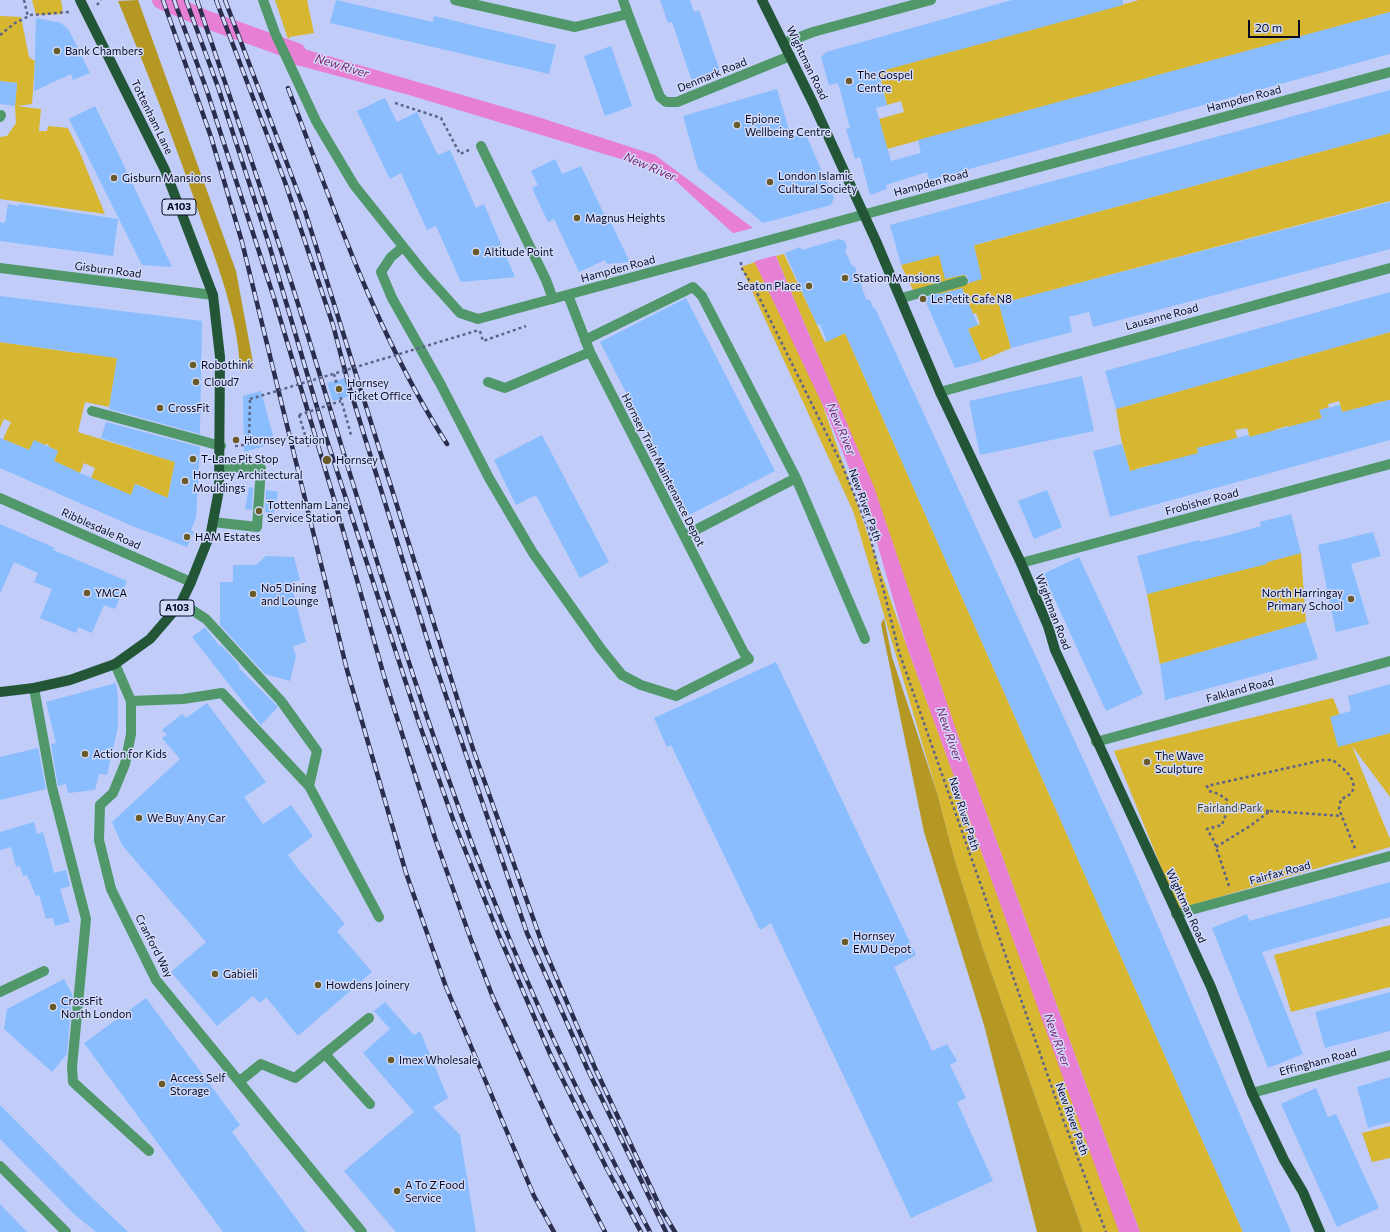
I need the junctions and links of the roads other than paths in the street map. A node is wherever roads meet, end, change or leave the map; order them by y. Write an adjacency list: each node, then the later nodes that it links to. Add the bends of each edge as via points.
1 (80, 0): 17 (main road, Tottenham Lane / A103, via 165,170)
2 (263, 0): 13 (street, via 275,33 316,121 354,185)
3 (454, 0): 7 (street, via 575,27)
4 (623, 0): 7 (street, Denmark Road)
5 (762, 0): 8 (main road, Wightman Road)
6 (931, 0): 8 (street, via 813,32)
7 (628, 14): 9 (street, Denmark Road, via 660,97 666,102 677,102)
8 (784, 43): 9 (main road, Wightman Road)
9 (790, 56): 12 (main road, Wightman Road)
10 (1390, 72): 12 (street, Hampden Road)
11 (481, 146): 20 (street)
12 (864, 214): 18 (street, Hampden Road); 19 (main road, Wightman Road)
13 (404, 247): 20 (street, Hampden Road, via 460,313 478,319); 32 (street, Hornsey Train Maintenance Depot, via 391,257 381,272 392,298 489,478 534,553 622,675 641,685 676,696 749,659)
14 (0, 268): 17 (street, Gisburn Road)
15 (1390, 268): 24 (street, Lausanne Road)
16 (963, 281): 19 (street)
17 (213, 295): 26 (main road, Tottenham Lane / A103, via 220,357)
18 (568, 295): 20 (street, Hampden Road); 21 (street, Hornsey Train Maintenance Depot)
19 (902, 298): 24 (main road, Wightman Road)
20 (553, 299)
21 (585, 340): 22 (street, Hornsey Train Maintenance Depot); 29 (street, via 693,287 702,296)
22 (590, 352): 23 (street, via 505,388); 32 (street, Hornsey Train Maintenance Depot)
23 (488, 382)
24 (940, 392): 33 (main road, Wightman Road)
25 (92, 411): 26 (street)
26 (221, 446): 28 (main road, Tottenham Lane / A103)
27 (1390, 464): 33 (street, Frobisher Road)
28 (220, 467): 31 (main road, Tottenham Lane / A103); 31 (street, via 261,468 257,527)
29 (796, 478): 32 (street); 36 (street)
30 (0, 498): 34 (street, Ribblesdale Road)
31 (213, 522): 34 (main road, Tottenham Lane / A103, via 200,564)
32 (684, 536)
33 (1021, 563): 42 (main road, Wightman Road, via 1048,626 1055,650)
34 (191, 582): 35 (main road, Tottenham Lane / A103)
35 (180, 603): 38 (main road, Tottenham Lane / A103, via 150,638); 43 (street, via 206,619 281,701 317,751)
36 (865, 638)
37 (1390, 661): 42 (street, Falkland Road)
38 (115, 664): 39 (main road, Tottenham Lane / A103, via 70,680); 41 (street, Cranford Way)
39 (34, 688): 40 (main road, Tottenham Lane / A103); 55 (street, via 52,787 86,919 72,1067 73,1082)
40 (0, 692)
41 (132, 701): 43 (street, via 183,700 222,693); 52 (street, Cranford Way, via 131,734 125,764 113,793 100,805 99,840 111,889 156,980)
42 (1096, 742): 45 (main road, Wightman Road)
43 (309, 786): 46 (street)
44 (1390, 856): 45 (street, Fairfax Road)
45 (1176, 914): 53 (main road, Wightman Road, via 1211,987)
46 (379, 917)
47 (44, 971): 48 (street)
48 (0, 992)
49 (369, 1018): 50 (street)
50 (325, 1054): 52 (street, via 295,1078 261,1064); 54 (street)
51 (1390, 1055): 53 (street, Effingham Road)
52 (240, 1082): 58 (street, Cranford Way)
53 (1252, 1093): 59 (main road, Wightman Road, via 1284,1160 1303,1192)
54 (370, 1104)
55 (149, 1151)
56 (0, 1166): 57 (street)
57 (66, 1232)
58 (362, 1232)
59 (1320, 1232)

